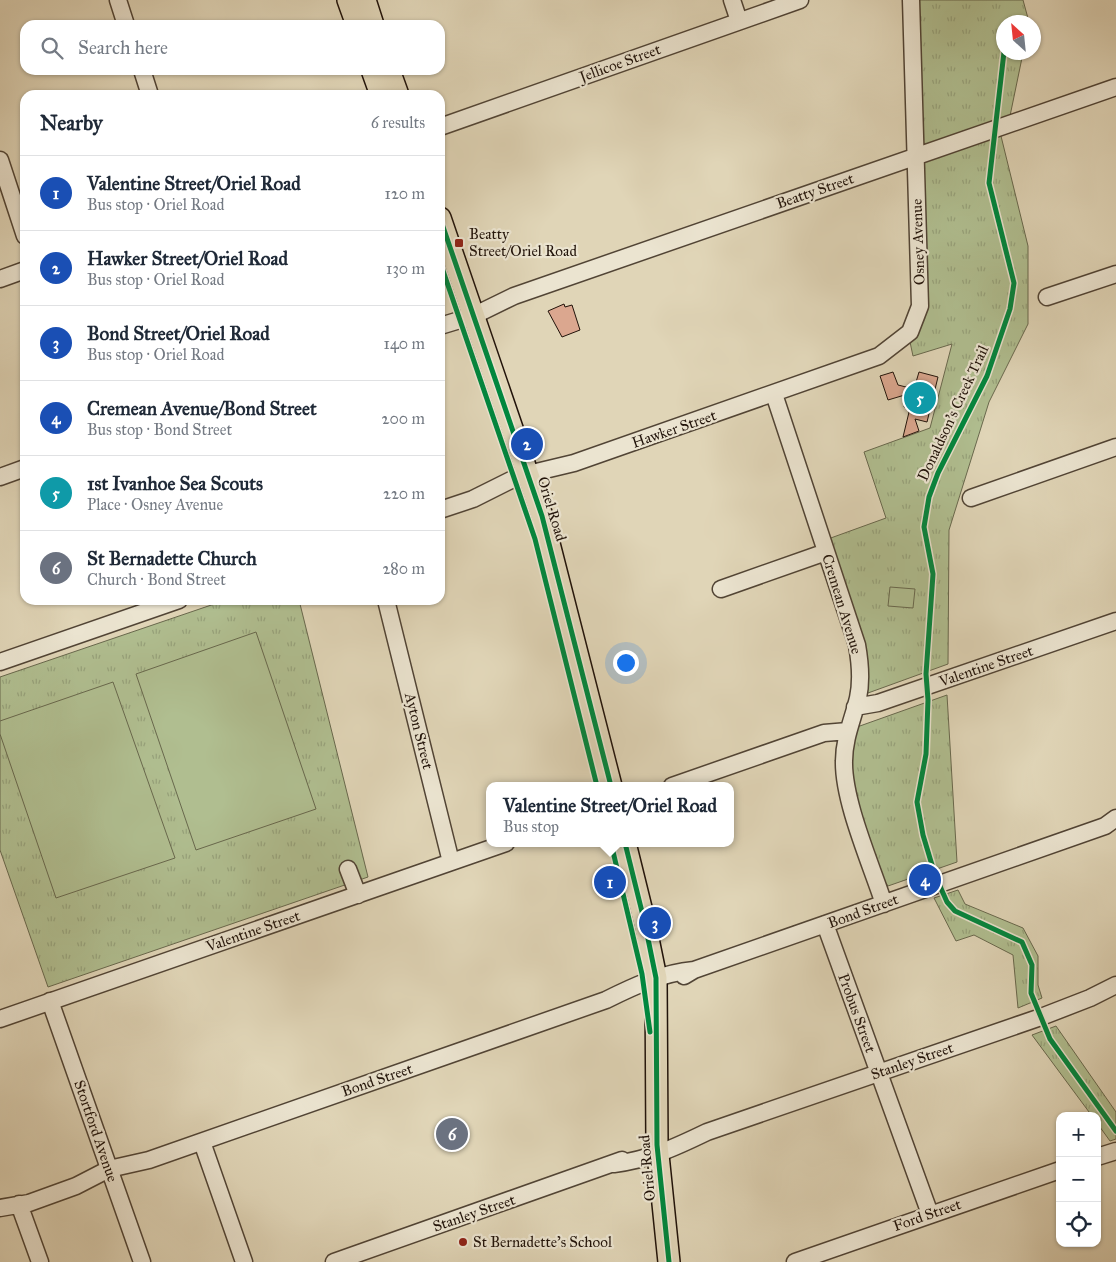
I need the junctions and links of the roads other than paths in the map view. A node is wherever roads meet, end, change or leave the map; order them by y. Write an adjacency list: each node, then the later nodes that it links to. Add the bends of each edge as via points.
1 (118, 0): 7 (street)
2 (348, 0): 8 (main road)
3 (364, 0): 9 (main road)
4 (732, 0): 10 (street)
5 (800, 0): 10 (street, Jellicoe Street)
6 (911, 0): 19 (street, Osney Avenue)
7 (124, 20)
8 (355, 20)
9 (371, 20)
10 (739, 21): 18 (street, Jellicoe Street)
11 (144, 75): 15 (street)
12 (374, 75): 16 (main road)
13 (391, 75): 17 (main road)
14 (1116, 88): 19 (street, Beatty Street)
15 (148, 90)
16 (379, 90)
17 (396, 90)
18 (445, 125)
19 (916, 156): 28 (street, Beatty Street); 30 (street, Osney Avenue, via 920,306 910,332 879,356)
20 (0, 160): 21 (street)
21 (20, 221)
22 (445, 242): 28 (main road, Oriel Road)
23 (20, 272): 26 (street)
24 (1116, 274): 27 (street)
25 (445, 275): 28 (main road, Oriel Road)
26 (0, 279)
27 (1047, 298)
28 (460, 314): 29 (street, Beatty Street); 34 (main road, Oriel Road)
29 (445, 323)
30 (774, 394): 34 (street, Hawker Street); 37 (street, Cremean Avenue)
31 (1116, 447): 35 (street)
32 (20, 470): 33 (street)
33 (0, 476)
34 (523, 481): 36 (street, Hawker Street); 45 (main road, Oriel Road); 46 (main road, Oriel Road, via 550,544)
35 (971, 498)
36 (445, 508)
37 (826, 552): 38 (street); 43 (street, Cremean Avenue, via 857,645 860,670)
38 (721, 589)
39 (149, 605): 42 (street)
40 (387, 605): 52 (street, Ayton Street)
41 (1116, 621): 43 (street, Valentine Street, via 878,703)
42 (0, 662)
43 (855, 707): 44 (street, Cremean Avenue)
44 (848, 730): 47 (street, via 824,733); 55 (street, Cremean Avenue, via 844,755 845,782)
45 (596, 782)
46 (610, 782)
47 (683, 782)
48 (1116, 818): 55 (street, Bond Street, via 1104,826)
49 (495, 847): 52 (street, Valentine Street)
50 (612, 847): 57 (main road, Oriel Road)
51 (626, 847): 57 (main road, Oriel Road, via 645,924)
52 (452, 862): 54 (street, Valentine Street)
53 (348, 869): 54 (street)
54 (358, 895): 59 (street, Valentine Street)
55 (884, 904): 56 (street, Bond Street)
56 (826, 924): 57 (street, Bond Street, via 694,970 678,980); 61 (street, Probus Street)
57 (650, 985): 62 (street, Bond Street); 63 (main road, Oriel Road)
58 (1116, 985): 61 (street, Stanley Street, via 1049,1014)
59 (50, 1001): 60 (street, Valentine Street); 67 (street, Stortford Avenue)
60 (0, 1018)
61 (879, 1072): 63 (street, Stanley Street); 70 (street, Probus Street)
62 (202, 1142): 67 (street, Bond Street); 73 (street)
63 (657, 1150): 74 (street, Stanley Street); 75 (main road, Oriel Road)
64 (1116, 1151): 65 (street)
65 (1101, 1156)
66 (1056, 1171): 70 (street, Ford Street)
67 (111, 1174): 68 (street, Bond Street); 72 (street, Stortford Avenue)
68 (20, 1204): 69 (street, Bond Street); 71 (street)
69 (0, 1208)
70 (930, 1214): 76 (street, Ford Street)
71 (40, 1262)
72 (142, 1262)
73 (244, 1262)
74 (334, 1262)
75 (669, 1262)
76 (795, 1262)

